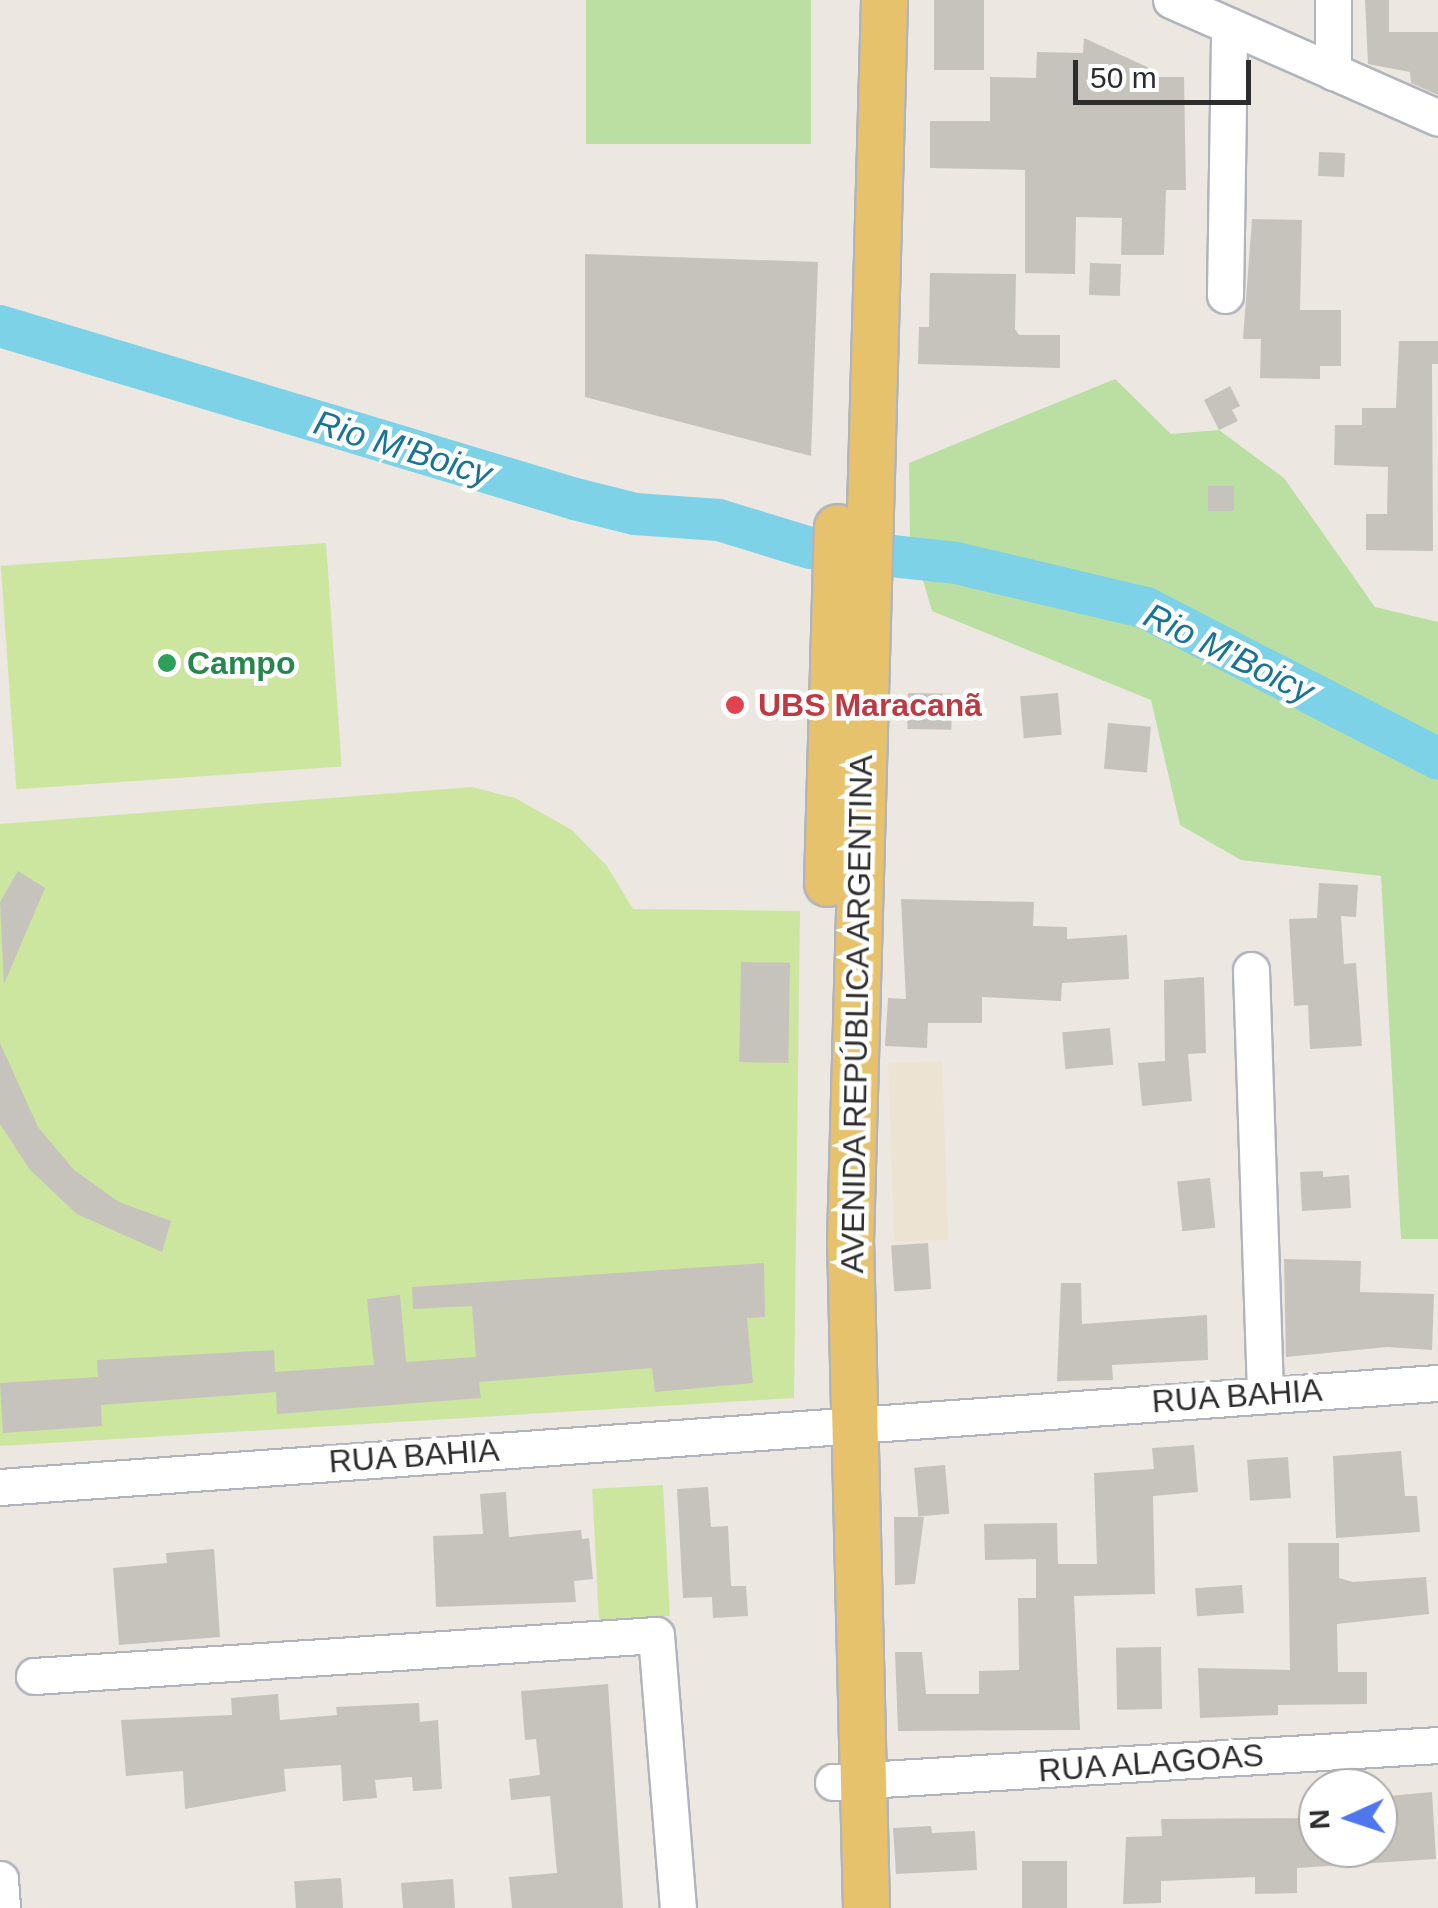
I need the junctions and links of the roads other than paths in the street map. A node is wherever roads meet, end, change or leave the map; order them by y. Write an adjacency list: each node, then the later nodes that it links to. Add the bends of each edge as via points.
1 (854, 0): 12 (main road, AVENIDA REPÚBLICA ARGENTINA, via 822,1124)
2 (884, 0): 12 (main road, AVENIDA REPÚBLICA ARGENTINA)
3 (1171, 0): 5 (street)
4 (1333, 0): 6 (street)
5 (1229, 26): 6 (street); 8 (street)
6 (1333, 72): 7 (street)
7 (1438, 118)
8 (1225, 296)
9 (1251, 970): 11 (street)
10 (1438, 1383): 11 (street, RUA BAHIA)
11 (1265, 1394): 12 (street, RUA BAHIA)
12 (842, 1425): 13 (street, RUA BAHIA); 16 (main road, AVENIDA REPÚBLICA ARGENTINA)
13 (0, 1487)
14 (34, 1676): 19 (street, via 656,1635)
15 (1438, 1745): 16 (street, RUA ALAGOAS)
16 (848, 1781): 20 (main road, AVENIDA REPÚBLICA ARGENTINA); 21 (main road, AVENIDA REPÚBLICA ARGENTINA)
17 (0, 1879): 18 (street)
18 (2, 1908)
19 (678, 1908)
20 (835, 1908)
21 (866, 1908)

